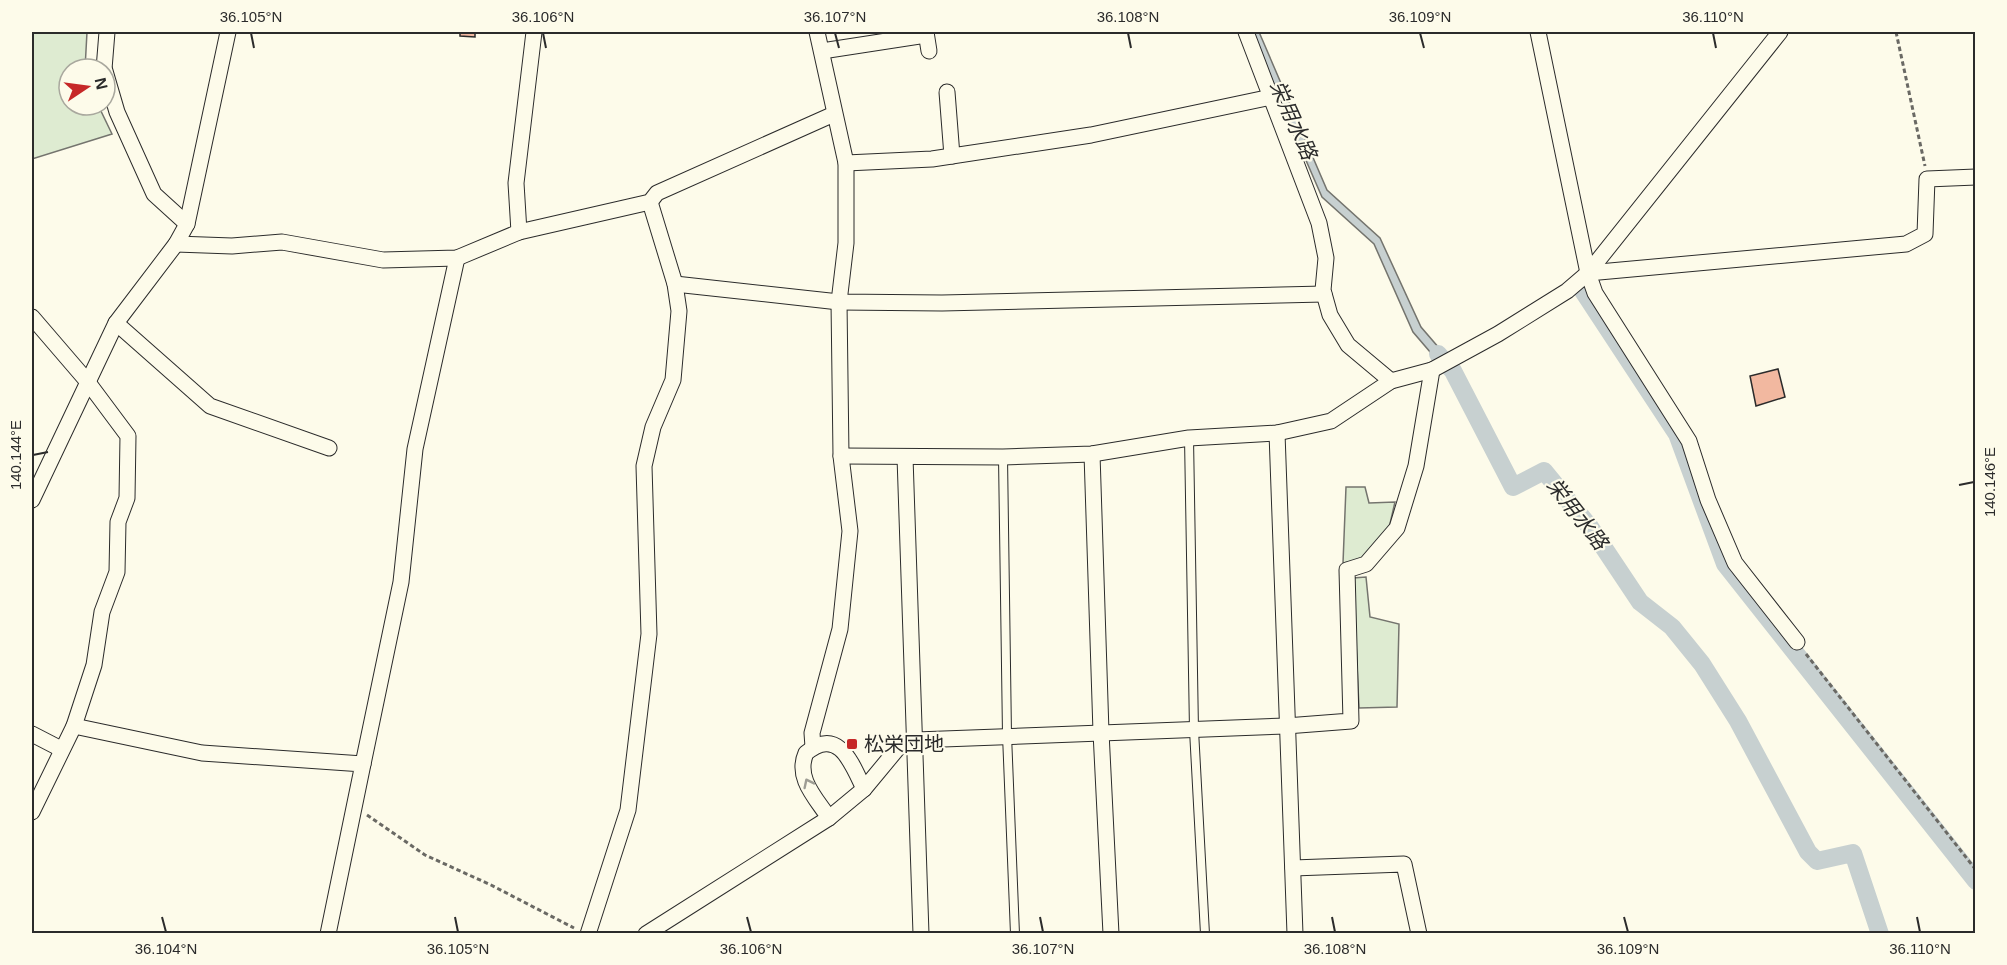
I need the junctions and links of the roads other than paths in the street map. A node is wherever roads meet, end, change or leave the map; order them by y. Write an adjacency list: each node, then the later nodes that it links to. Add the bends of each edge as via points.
1 (107, 32): 11 (street)
2 (228, 32): 20 (street)
3 (534, 32): 21 (street, via 516,183)
4 (818, 32): 9 (street)
5 (1246, 32): 13 (street)
6 (1538, 32): 24 (street)
7 (1780, 32): 24 (street)
8 (926, 33): 9 (street); 10 (street)
9 (822, 51): 15 (street)
10 (928, 51)
11 (106, 57)
12 (947, 92): 16 (street)
13 (1271, 97): 16 (street, via 1091,135); 26 (street, via 1319,223 1326,258)
14 (117, 112): 20 (street, via 154,194)
15 (834, 114): 17 (street); 19 (street, via 657,193)
16 (952, 156): 17 (street)
17 (846, 163): 27 (street, via 846,243)
18 (1976, 177): 24 (street, via 1928,179 1924,234 1905,244)
19 (650, 202): 21 (street); 25 (street)
20 (187, 224): 22 (street)
21 (519, 232): 23 (street)
22 (176, 244): 23 (street, via 232,246 282,242 383,260); 29 (street)
23 (457, 258): 51 (street, via 415,448 401,582)
24 (1588, 273): 30 (street, via 1567,291 1498,334); 41 (street, via 1595,293 1689,441 1708,500 1735,563)
25 (675, 285): 27 (street); 56 (street, via 679,311 673,380 653,427 644,466 649,634 628,810)
26 (1324, 294): 27 (street); 32 (street, via 1330,315 1348,345)
27 (839, 302): 37 (street)
28 (32, 317): 31 (street)
29 (116, 323): 31 (street); 35 (street, via 210,406)
30 (1432, 370): 32 (street); 43 (street, via 1416,466 1397,528 1366,564 1347,570 1351,721)
31 (87, 381): 40 (street); 42 (street, via 128,436 127,498 118,522 117,572 102,612 94,665)
32 (1391, 381): 33 (street, via 1331,421)
33 (1277, 434): 34 (street); 43 (street)
34 (1189, 438): 36 (street); 44 (lane)
35 (329, 448)
36 (1092, 454): 39 (street); 45 (street)
37 (841, 456): 38 (street); 49 (street, via 850,531 840,629 812,733)
38 (905, 457): 39 (street); 48 (street)
39 (1002, 457): 47 (lane)
40 (32, 500)
41 (1797, 642)
42 (74, 726): 50 (street); 51 (street, via 202,753)
43 (1286, 726): 44 (street); 55 (street)
44 (1194, 730): 45 (street); 62 (lane)
45 (1101, 732): 47 (street); 61 (street)
46 (32, 734): 50 (street)
47 (1007, 735): 48 (street); 60 (lane)
48 (916, 740): 52 (street, via 898,748); 59 (street)
49 (813, 747): 52 (street, via 822,744 840,748 848,755); 54 (street, one-way to 49, via 804,777 803,760)
50 (61, 749): 53 (street)
51 (363, 764): 57 (street)
52 (864, 789): 54 (street)
53 (32, 812)
54 (830, 818): 58 (street)
55 (1293, 868): 63 (street); 64 (street, via 1404,864)
56 (581, 931)
57 (328, 933)
58 (646, 933)
59 (921, 933)
60 (1015, 933)
61 (1112, 933)
62 (1205, 933)
63 (1294, 933)
64 (1419, 933)

